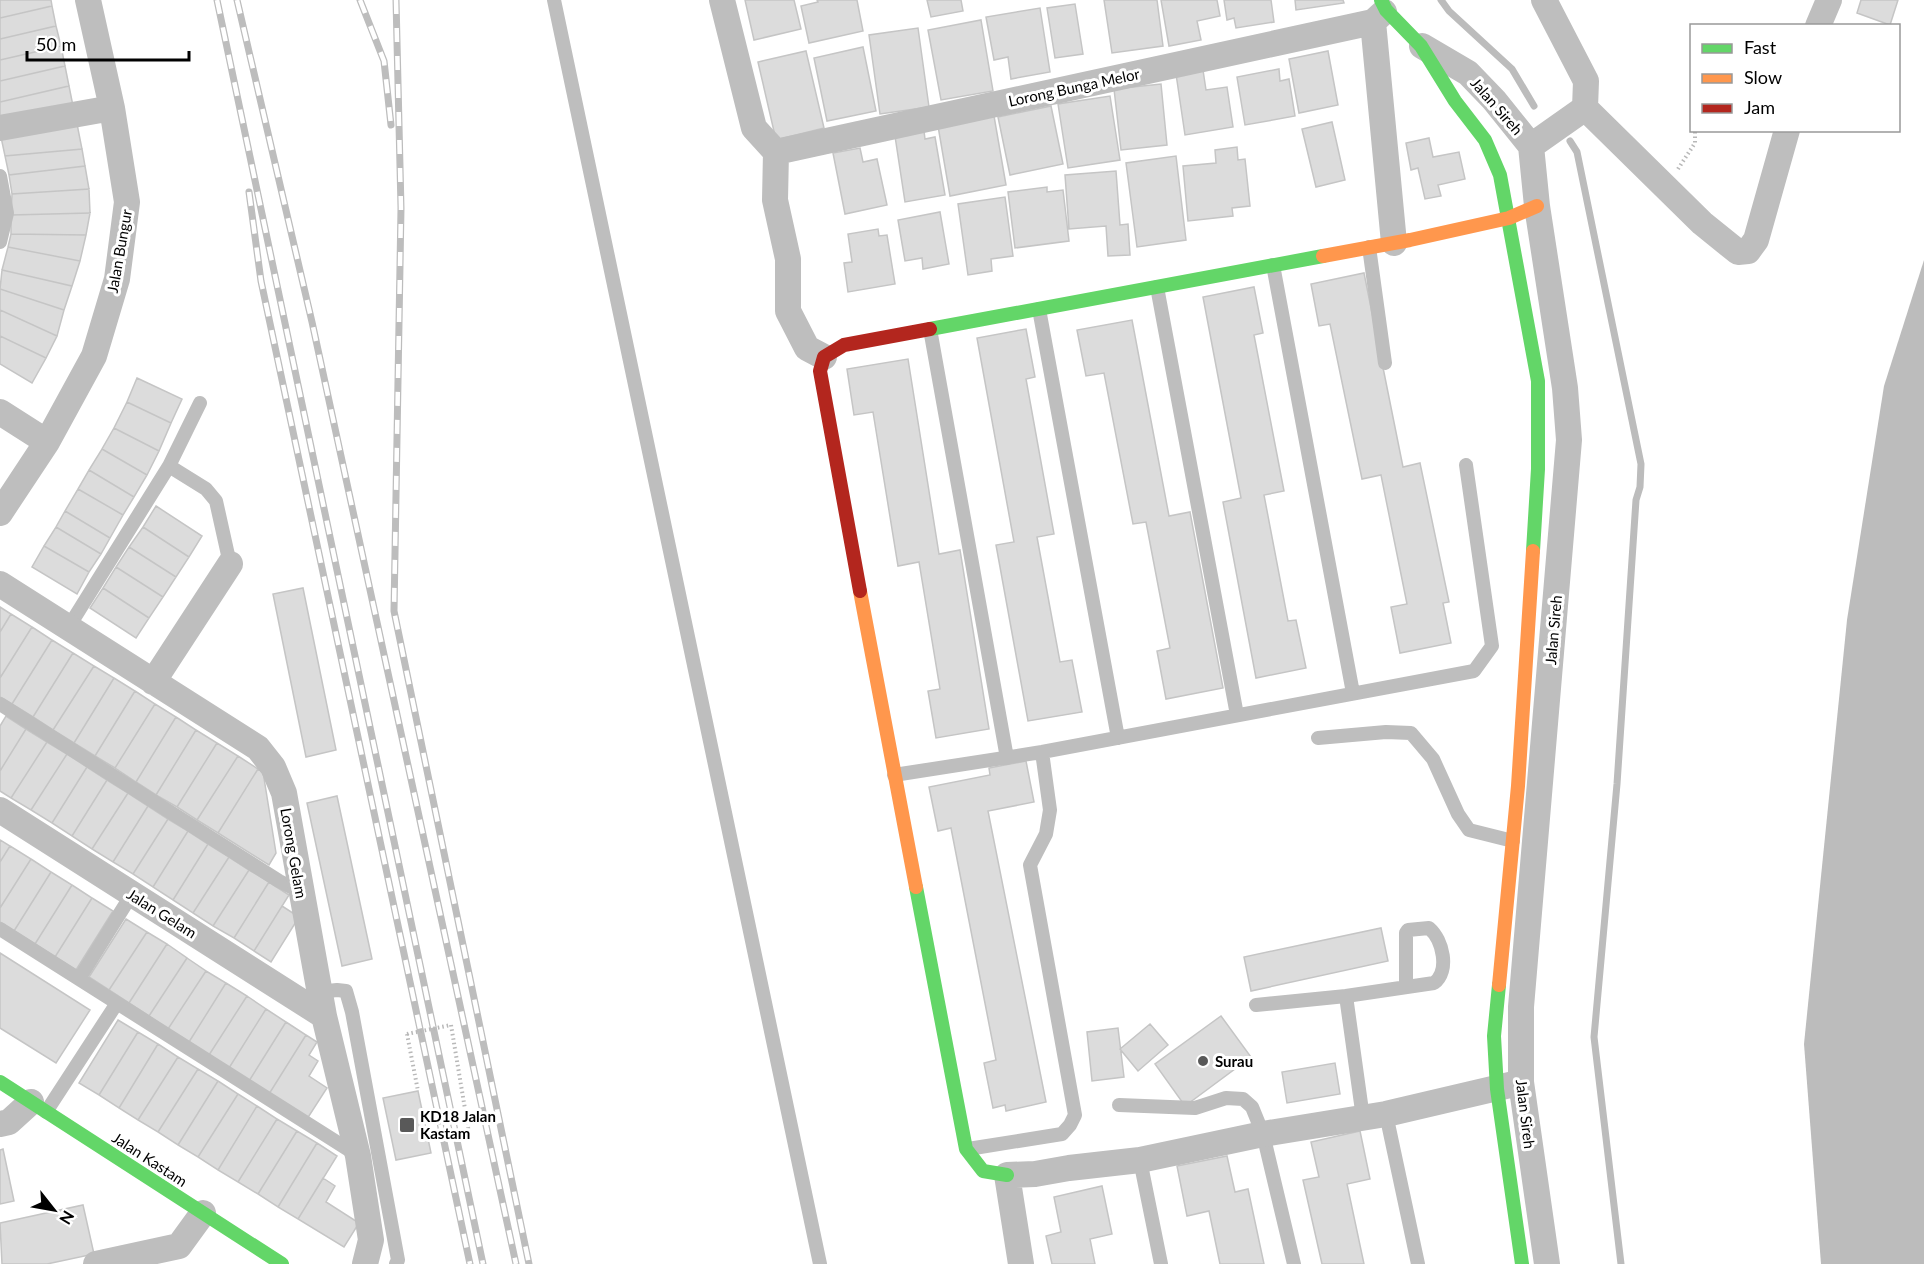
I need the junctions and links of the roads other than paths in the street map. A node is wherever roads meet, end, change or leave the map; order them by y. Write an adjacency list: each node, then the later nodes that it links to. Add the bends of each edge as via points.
1 (88, 0): 9 (street, Jalan Bungur)
2 (554, 0): 72 (lane)
3 (722, 0): 14 (street, via 754,128)
4 (1544, 0): 10 (street, via 1586,81)
5 (1829, 0): 7 (street)
6 (1380, 11): 8 (street, Jalan Sireh); 14 (street, Lorong Bunga Melor); 19 (street)
7 (1819, 24)
8 (1421, 46): 13 (street, Jalan Sireh, via 1468,73); 17 (street, Jalan Sireh, via 1485,140 1500,175)
9 (112, 108): 11 (street); 29 (street, Jalan Bungur, via 128,202 117,279 94,356)
10 (1585, 108): 12 (street, via 1702,223 1738,252 1748,251 1756,240); 13 (street)
11 (0, 128)
12 (1785, 132)
13 (1531, 146): 16 (street, Jalan Sireh)
14 (776, 152): 25 (street, via 775,200 788,259 788,311 807,348)
15 (0, 176): 18 (lane, via 7,213)
16 (1537, 206): 17 (street); 57 (street, Jalan Sireh, via 1559,340 1569,440 1521,1008)
17 (1509, 218): 19 (street); 46 (street, Jalan Sireh, via 1538,381 1539,426)
18 (0, 242)
19 (1394, 243): 20 (street)
20 (1369, 247): 21 (street); 26 (lane)
21 (1273, 265): 22 (street); 37 (lane)
22 (1157, 287): 23 (street); 39 (lane)
23 (1039, 309): 24 (street); 40 (lane)
24 (930, 329): 25 (street, via 843,345); 43 (lane)
25 (824, 357): 44 (street, via 820,371)
26 (1385, 363)
27 (200, 403): 31 (lane)
28 (0, 412): 29 (street)
29 (47, 442): 32 (street, Jalan Bungur)
30 (1466, 465): 37 (lane, via 1492,646 1474,671)
31 (169, 466): 33 (lane, via 206,489 216,501); 35 (lane)
32 (0, 513)
33 (230, 564): 36 (street)
34 (0, 585): 35 (street, Lorong Gelam)
35 (68, 628): 36 (street, Lorong Gelam)
36 (153, 682): 47 (street, Lorong Gelam, via 258,748 273,767 284,793)
37 (1353, 693): 39 (lane)
38 (0, 704): 47 (lane)
39 (1237, 715): 40 (lane)
40 (1118, 738): 42 (lane)
41 (1318, 738): 46 (lane, via 1411,733 1433,759 1469,830)
42 (1042, 752): 43 (lane); 63 (lane, via 1050,810 1046,834 1030,865 1075,1115 1062,1134)
43 (1007, 758): 44 (lane)
44 (894, 775): 63 (street)
45 (0, 810): 48 (street, Jalan Gelam)
46 (1513, 841): 57 (street, Jalan Sireh, via 1494,1036)
47 (302, 892): 54 (street, Lorong Gelam)
48 (132, 894): 50 (lane); 54 (street, Jalan Gelam)
49 (0, 929): 50 (lane)
50 (79, 979): 53 (lane)
51 (1406, 987): 52 (lane)
52 (1346, 996): 55 (lane); 60 (lane)
53 (117, 1003): 59 (lane); 64 (lane)
54 (322, 1004): 64 (street, Lorong Gelam); 71 (lane, via 337,990 346,991)
55 (1256, 1005)
56 (0, 1082): 59 (street, Jalan Kastam)
57 (1509, 1086): 60 (street); 77 (street, Jalan Sireh); 78 (street, Jalan Sireh)
58 (1119, 1105): 62 (lane, via 1195,1108 1226,1098 1243,1099 1252,1107)
59 (39, 1107): 61 (street); 67 (street, Jalan Kastam)
60 (1374, 1116): 62 (street); 76 (lane)
61 (0, 1124)
62 (1263, 1134): 65 (street); 75 (lane)
63 (966, 1149): 66 (street, via 982,1171)
64 (358, 1156): 70 (street, Lorong Gelam, via 371,1240)
65 (1140, 1160): 66 (street); 74 (lane)
66 (1007, 1175): 73 (street)
67 (204, 1213): 68 (street, via 179,1246); 69 (street, Jalan Kastam)
68 (96, 1264)
69 (282, 1264)
70 (365, 1264)
71 (396, 1264)
72 (820, 1264)
73 (1021, 1264)
74 (1161, 1264)
75 (1294, 1264)
76 (1418, 1264)
77 (1522, 1264)
78 (1546, 1264)

